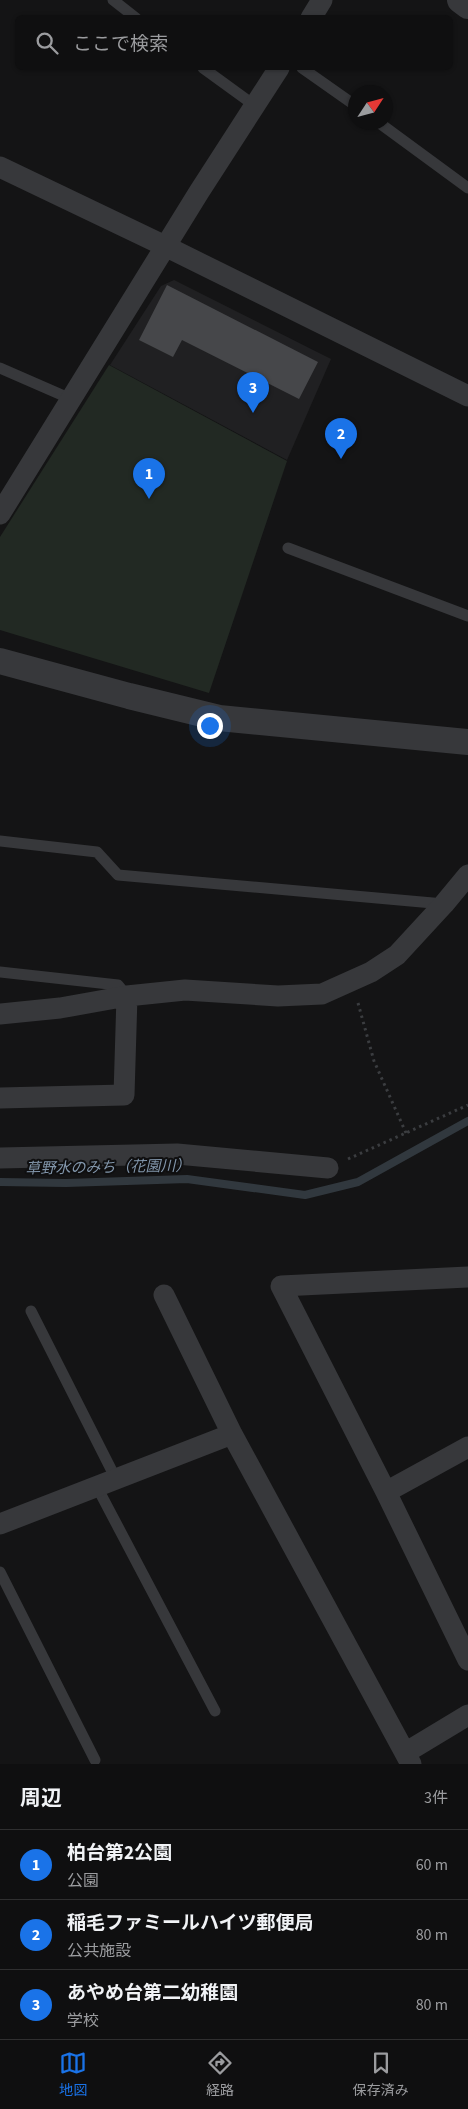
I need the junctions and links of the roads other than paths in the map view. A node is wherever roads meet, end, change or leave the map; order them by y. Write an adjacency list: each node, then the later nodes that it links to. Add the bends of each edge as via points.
1 (112, 0): 5 (lane)
2 (322, 0): 6 (street)
3 (460, 0): 4 (street)
4 (468, 6)
5 (132, 15)
6 (313, 15)
7 (206, 70): 11 (lane)
8 (278, 70): 11 (street)
9 (305, 70): 10 (lane)
10 (348, 100)
11 (254, 105): 15 (street)
12 (389, 130): 14 (lane)
13 (0, 167): 15 (street)
14 (468, 188)
15 (165, 246): 17 (street); 18 (street)
16 (0, 368): 18 (lane)
17 (468, 396)
18 (71, 399): 19 (street)
19 (0, 513)
20 (288, 548): 21 (lane)
21 (468, 616)
22 (0, 661): 23 (street, via 219,718)
23 (468, 742)
24 (0, 841): 26 (lane, via 97,852 118,875)
25 (468, 874): 26 (street)
26 (444, 904): 28 (street, via 397,955 352,982 322,994 302,996 185,990)
27 (0, 972): 28 (lane, via 118,985)
28 (127, 996): 29 (street); 30 (street, via 124,1095)
29 (0, 1014)
30 (0, 1098)
31 (0, 1158): 32 (street, via 177,1154)
32 (328, 1168)
33 (468, 1277): 39 (street, via 281,1286)
34 (164, 1295): 36 (street)
35 (31, 1311): 38 (lane)
36 (232, 1434): 38 (street); 45 (street)
37 (468, 1447): 39 (street)
38 (106, 1483): 40 (street); 43 (lane)
39 (386, 1492): 42 (street)
40 (2, 1518)
41 (0, 1572): 46 (lane)
42 (468, 1660)
43 (215, 1711)
44 (468, 1715): 45 (street)
45 (408, 1759)
46 (95, 1760)

